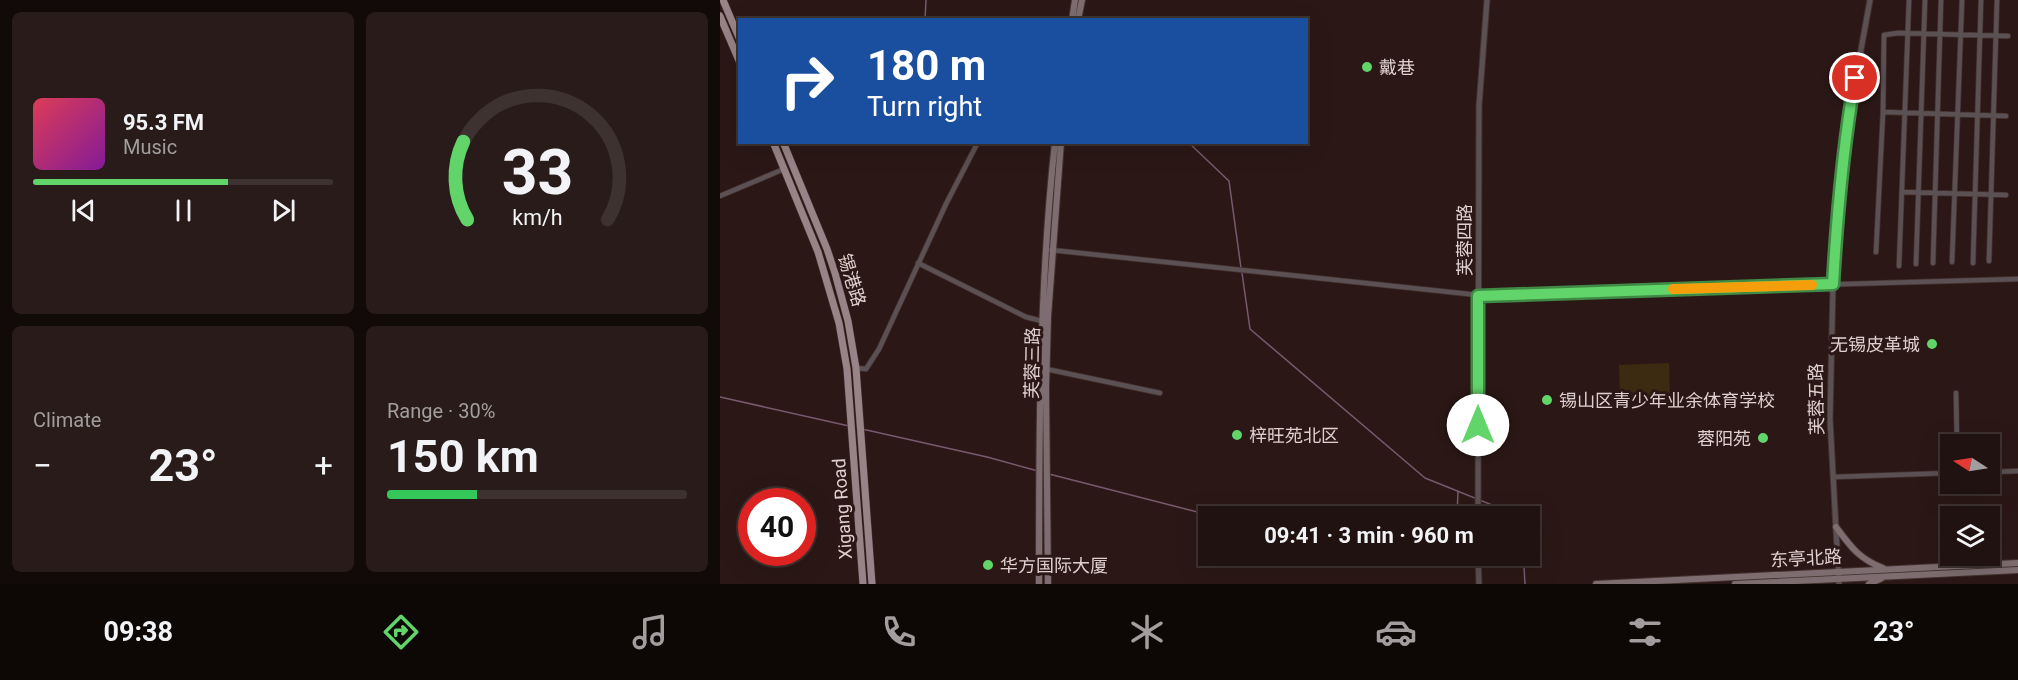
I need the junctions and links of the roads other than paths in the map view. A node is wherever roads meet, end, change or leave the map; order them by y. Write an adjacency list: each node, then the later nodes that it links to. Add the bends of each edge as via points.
1 (723, 0): 18 (main road)
2 (1075, 0): 13 (main road)
3 (1082, 0): 14 (main road)
4 (1487, 0): 57 (street, 芙蓉四路, via 1479,106)
5 (1870, 0): 56 (street, 芙蓉五路, via 1848,122)
6 (1909, 0): 15 (street)
7 (1925, 0): 16 (street)
8 (1941, 0): 17 (street)
9 (1962, 0): 19 (street)
10 (1981, 0): 20 (street)
11 (1997, 0): 21 (street)
12 (720, 16): 23 (main road)
13 (1072, 18)
14 (1078, 18)
15 (1908, 33): 16 (street); 24 (street, via 1884,34); 25 (street)
16 (1923, 33): 17 (street); 26 (street)
17 (1940, 34): 19 (street); 27 (street)
18 (738, 35)
19 (1961, 35): 20 (street); 28 (street)
20 (1980, 35): 21 (street); 29 (street)
21 (1995, 36): 22 (street); 30 (street)
22 (2008, 36)
23 (738, 58)
24 (1883, 112): 25 (street); 47 (street)
25 (1905, 113): 26 (street); 38 (street)
26 (1922, 114): 27 (street); 39 (street)
27 (1937, 114): 28 (street); 40 (street)
28 (1958, 115): 29 (street); 41 (street)
29 (1977, 115): 30 (street); 42 (street)
30 (1993, 116): 31 (street); 43 (street)
31 (2006, 116)
32 (774, 144): 37 (main road, 锡港路)
33 (784, 144): 59 (main road, 锡港路, via 835,273)
34 (977, 144): 51 (street)
35 (1055, 144): 46 (main road, 芙蓉三路)
36 (1061, 144): 46 (main road, 芙蓉三路)
37 (784, 169): 45 (street); 63 (main road, 锡港路, via 833,298 844,348)
38 (1903, 192): 39 (street); 54 (street)
39 (1919, 192): 40 (street); 53 (street)
40 (1935, 193): 41 (street); 49 (street)
41 (1955, 194): 42 (street); 50 (street)
42 (1975, 194): 43 (street); 52 (street)
43 (1992, 195): 44 (street); 48 (street)
44 (2006, 195)
45 (720, 196)
46 (1049, 250): 57 (street); 58 (main road, 芙蓉三路); 60 (main road, 芙蓉三路)
47 (1876, 252)
48 (1989, 261)
49 (1933, 262)
50 (1952, 262)
51 (918, 263): 58 (street, via 1026,317); 59 (street, via 879,349 866,369)
52 (1973, 263)
53 (1916, 264)
54 (1899, 266)
55 (2018, 279): 56 (street)
56 (1833, 284): 57 (street); 70 (street, 芙蓉五路)
57 (1478, 296): 71 (street, 芙蓉四路)
58 (1042, 321): 66 (main road, 芙蓉三路)
59 (856, 368): 64 (main road, 锡港路)
60 (1046, 369): 61 (street); 66 (main road, 芙蓉三路)
61 (1160, 393)
62 (1956, 393): 65 (street)
63 (852, 432): 79 (main road, Xigang Road)
64 (861, 434): 80 (main road, Xigang Road)
65 (1957, 434)
66 (1043, 460): 81 (main road, 芙蓉三路, via 1039,487); 82 (main road, 芙蓉三路)
67 (2018, 471): 68 (street)
68 (2000, 472)
69 (1940, 473): 70 (street)
70 (1833, 477): 72 (street, 芙蓉五路)
71 (1477, 506)
72 (1836, 527): 76 (main road, via 1853,550); 77 (street, 芙蓉五路)
73 (2018, 563): 76 (main road, 东亭北路)
74 (1478, 566): 83 (street)
75 (2018, 570): 76 (main road, 东亭北路)
76 (1887, 572): 77 (main road, 东亭北路); 86 (main road)
77 (1839, 578): 78 (main road, 东亭北路); 84 (main road, 东亭北路)
78 (1803, 582): 85 (main road, 东亭北路)
79 (863, 584)
80 (872, 584)
81 (1039, 584)
82 (1048, 584)
83 (1479, 584)
84 (1596, 584)
85 (1735, 584)
86 (1869, 584)

